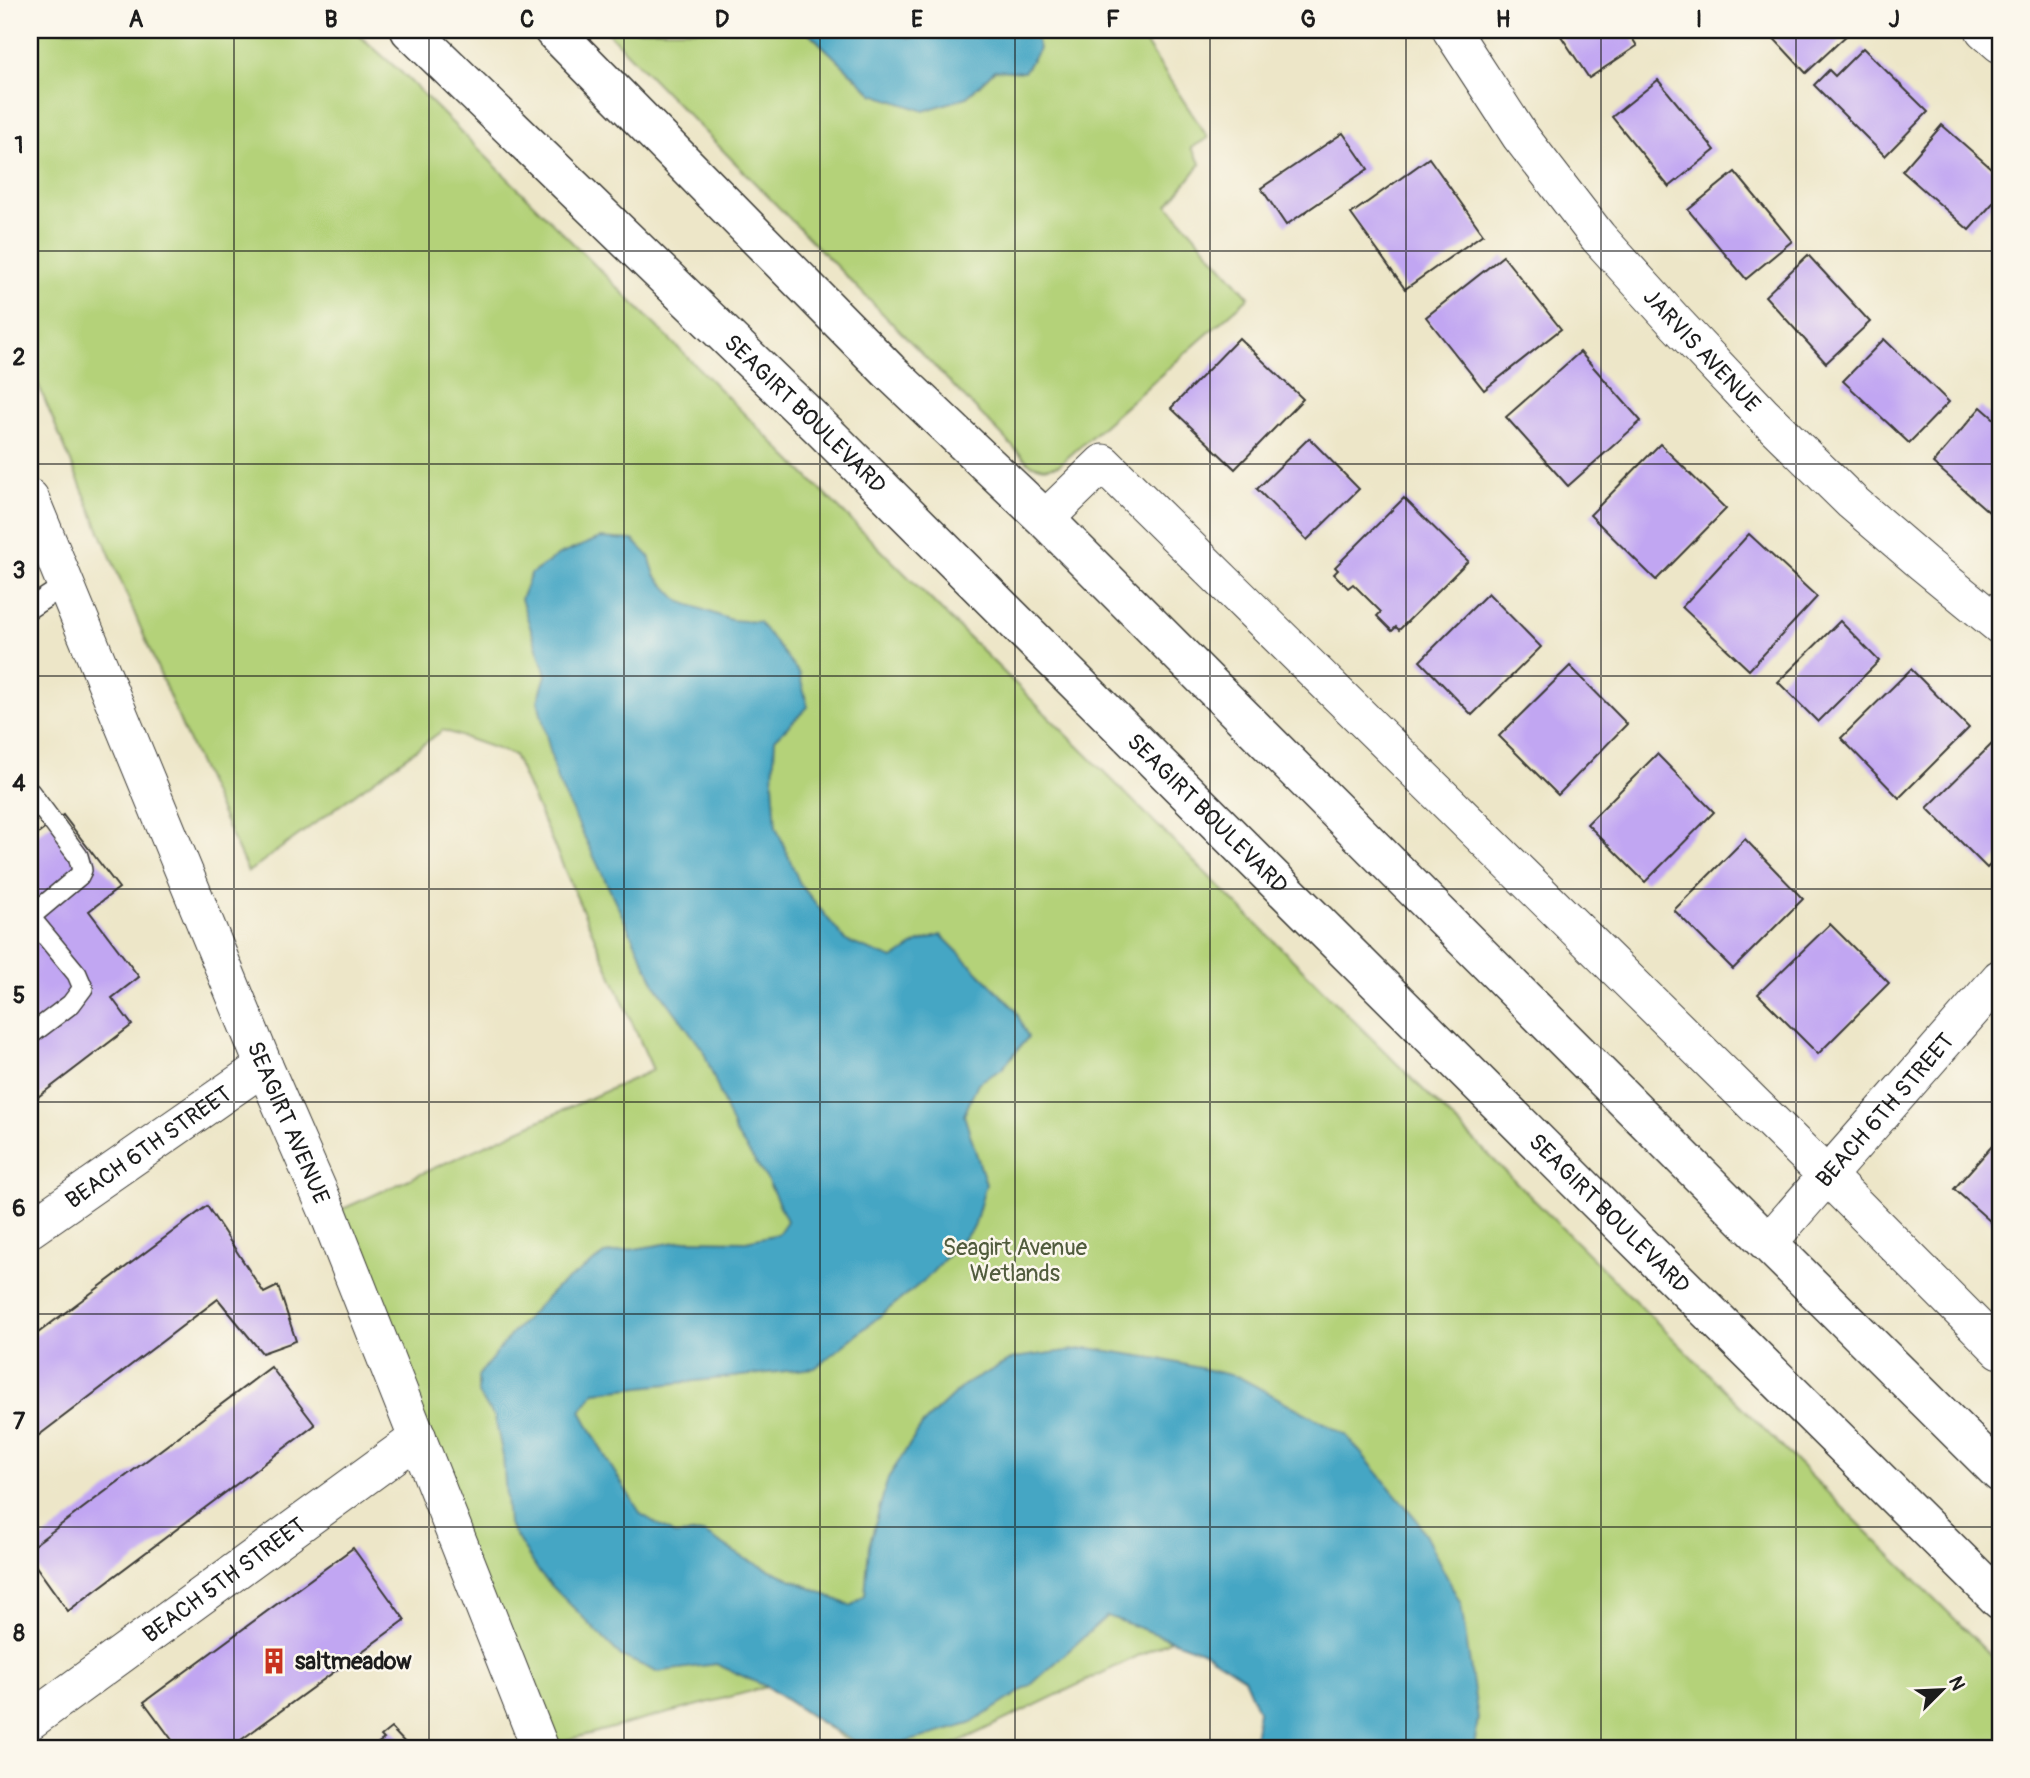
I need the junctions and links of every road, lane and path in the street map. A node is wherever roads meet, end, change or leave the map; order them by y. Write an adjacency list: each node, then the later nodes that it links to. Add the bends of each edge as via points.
1 (410, 30): 22 (main road, SEAGIRT BOULEVARD, via 819,426)
2 (553, 30): 7 (main road, via 888,371)
3 (1451, 30): 10 (street, JARVIS AVENUE, via 1528,146 1598,237 1676,323 1852,502)
4 (1984, 30): 5 (street)
5 (2000, 44)
6 (30, 498): 8 (street, SEAGIRT AVENUE)
7 (1045, 519): 16 (street, via 1102,463); 18 (main road)
8 (65, 585): 9 (lane); 15 (street, SEAGIRT AVENUE)
9 (30, 608)
10 (2000, 626)
11 (30, 792): 12 (lane, via 78,856 82,870)
12 (30, 917): 14 (lane, via 77,974 83,988 71,1004)
13 (2000, 978): 16 (street, BEACH 6TH STREET)
14 (30, 1035)
15 (264, 1066): 17 (street, BEACH 6TH STREET); 20 (street, SEAGIRT AVENUE)
16 (1827, 1176): 18 (street, BEACH 6TH STREET); 19 (street)
17 (30, 1228)
18 (1768, 1243): 21 (main road)
19 (2000, 1350)
20 (418, 1438): 23 (street, BEACH 5TH STREET); 24 (street, SEAGIRT AVENUE)
21 (2000, 1473)
22 (2000, 1600)
23 (30, 1721)
24 (540, 1748)

